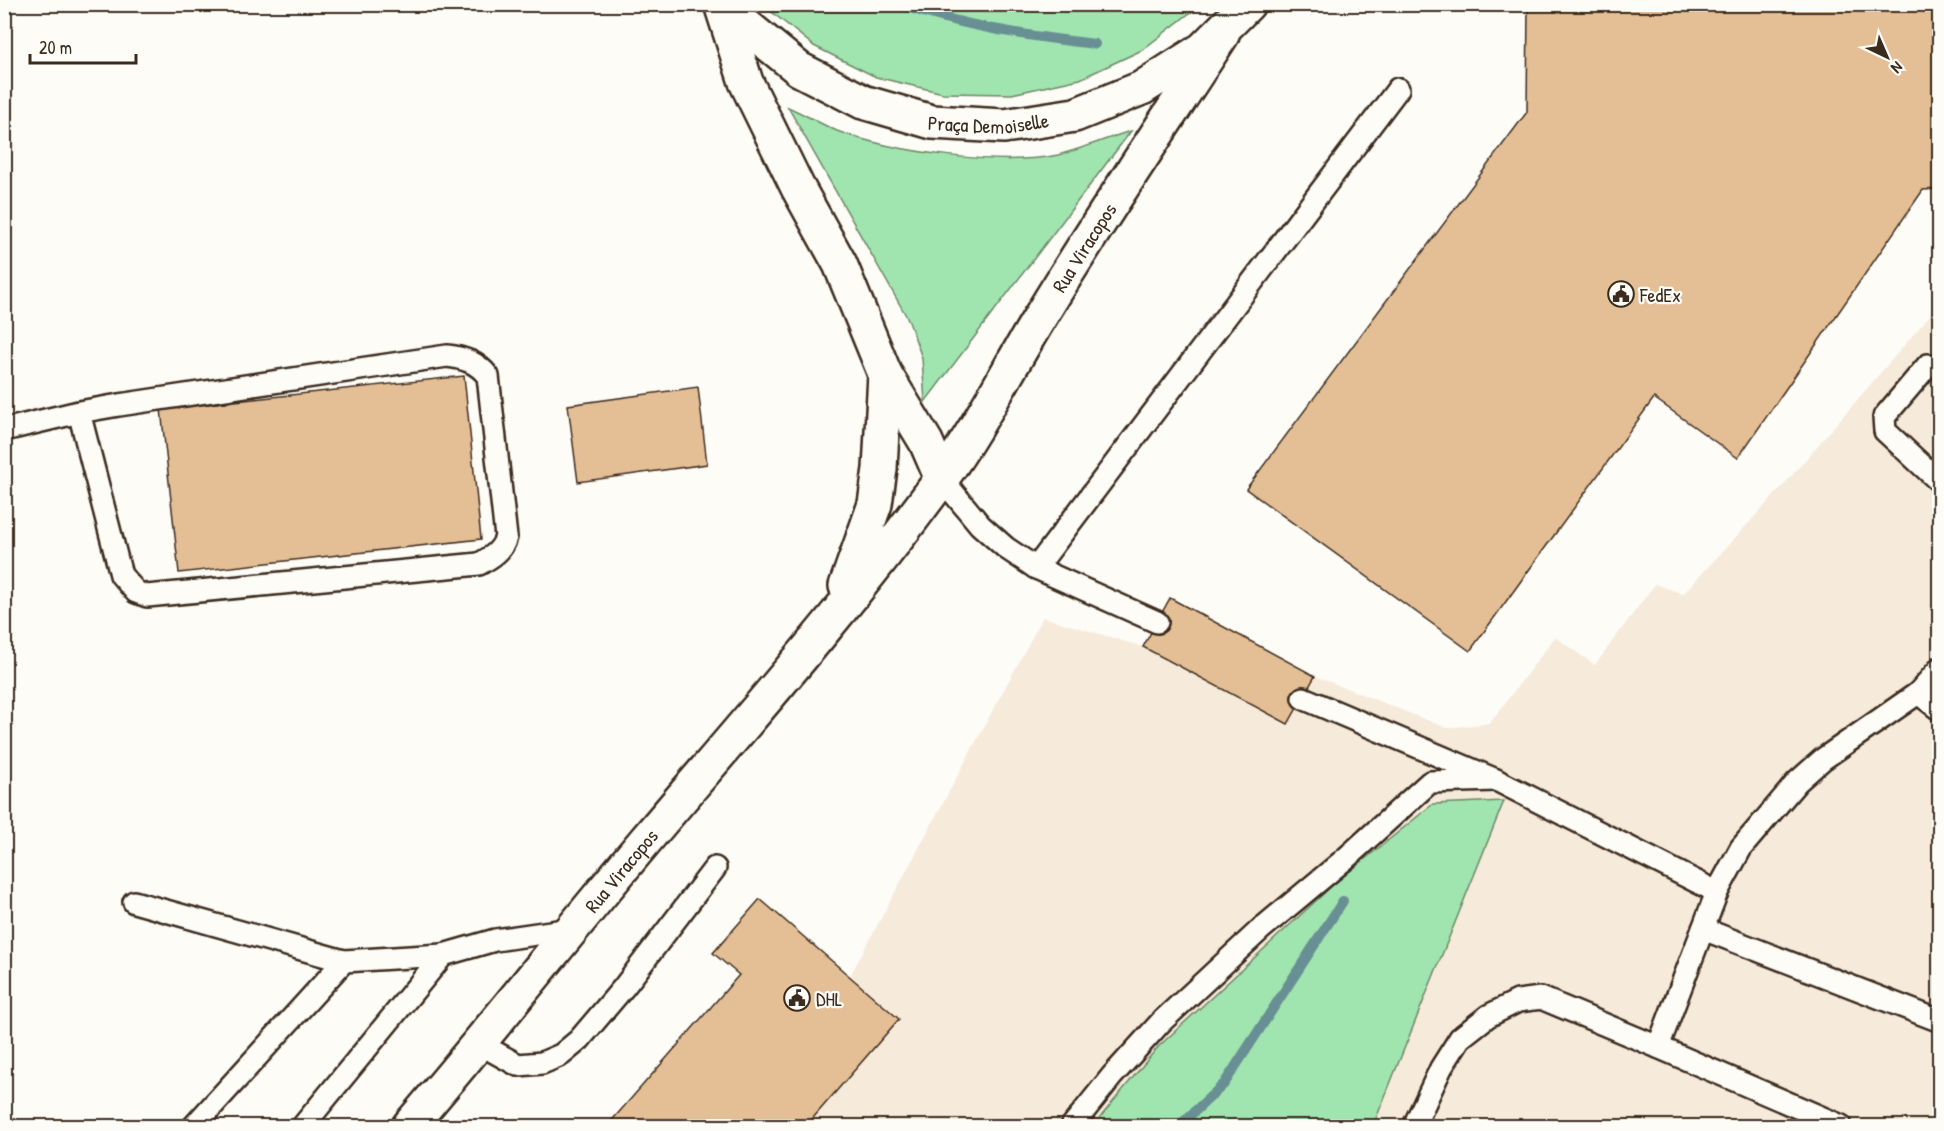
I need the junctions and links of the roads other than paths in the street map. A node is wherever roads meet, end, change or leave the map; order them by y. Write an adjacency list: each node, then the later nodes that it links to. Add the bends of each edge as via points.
1 (721, 4): 6 (street, Rua Viracopos, via 746,82 840,264)
2 (728, 4): 3 (street, Praça Demoiselle, via 744,24 799,69 863,102 932,122 1004,126 1075,115 1142,88 1203,49)
3 (1240, 13): 9 (street, Rua Viracopos, via 1137,162)
4 (1398, 89): 11 (lane)
5 (1928, 365): 10 (lane, via 1884,417 1885,431)
6 (885, 374): 9 (street, Rua Viracopos, via 926,442); 12 (street, Rua Viracopos, via 875,504)
7 (80, 412): 7 (lane, via 447,356 463,358 480,366 488,376 506,537 503,546 479,564 147,596 136,592 121,575); 8 (lane)
8 (4, 430)
9 (942, 479): 11 (lane, via 1005,548); 12 (street, Rua Viracopos)
10 (1940, 482)
11 (1036, 568): 13 (lane)
12 (835, 616): 22 (street, Rua Viracopos)
13 (1157, 622)
14 (1940, 668): 15 (lane)
15 (1918, 693): 17 (lane); 20 (lane, via 1822,759 1797,782 1741,848)
16 (1303, 698): 18 (lane)
17 (1940, 710)
18 (1496, 780): 20 (lane); 32 (lane, via 1430,782 1161,1022)
19 (715, 868): 27 (lane, via 624,987 579,1040 561,1055 542,1063 518,1065)
20 (1717, 892): 23 (lane)
21 (134, 902): 25 (lane)
22 (571, 929): 24 (lane, via 495,940); 27 (street, Rua Viracopos)
23 (1703, 929): 26 (lane); 28 (lane)
24 (443, 955): 25 (lane); 30 (lane)
25 (344, 961): 29 (lane)
26 (1940, 1021)
27 (480, 1044): 31 (street, Rua Viracopos)
28 (1658, 1047): 33 (lane, via 1540,998 1518,1001 1488,1016 1460,1038); 34 (lane)
29 (194, 1126)
30 (303, 1126)
31 (409, 1126)
32 (1072, 1126)
33 (1414, 1126)
34 (1841, 1126)

